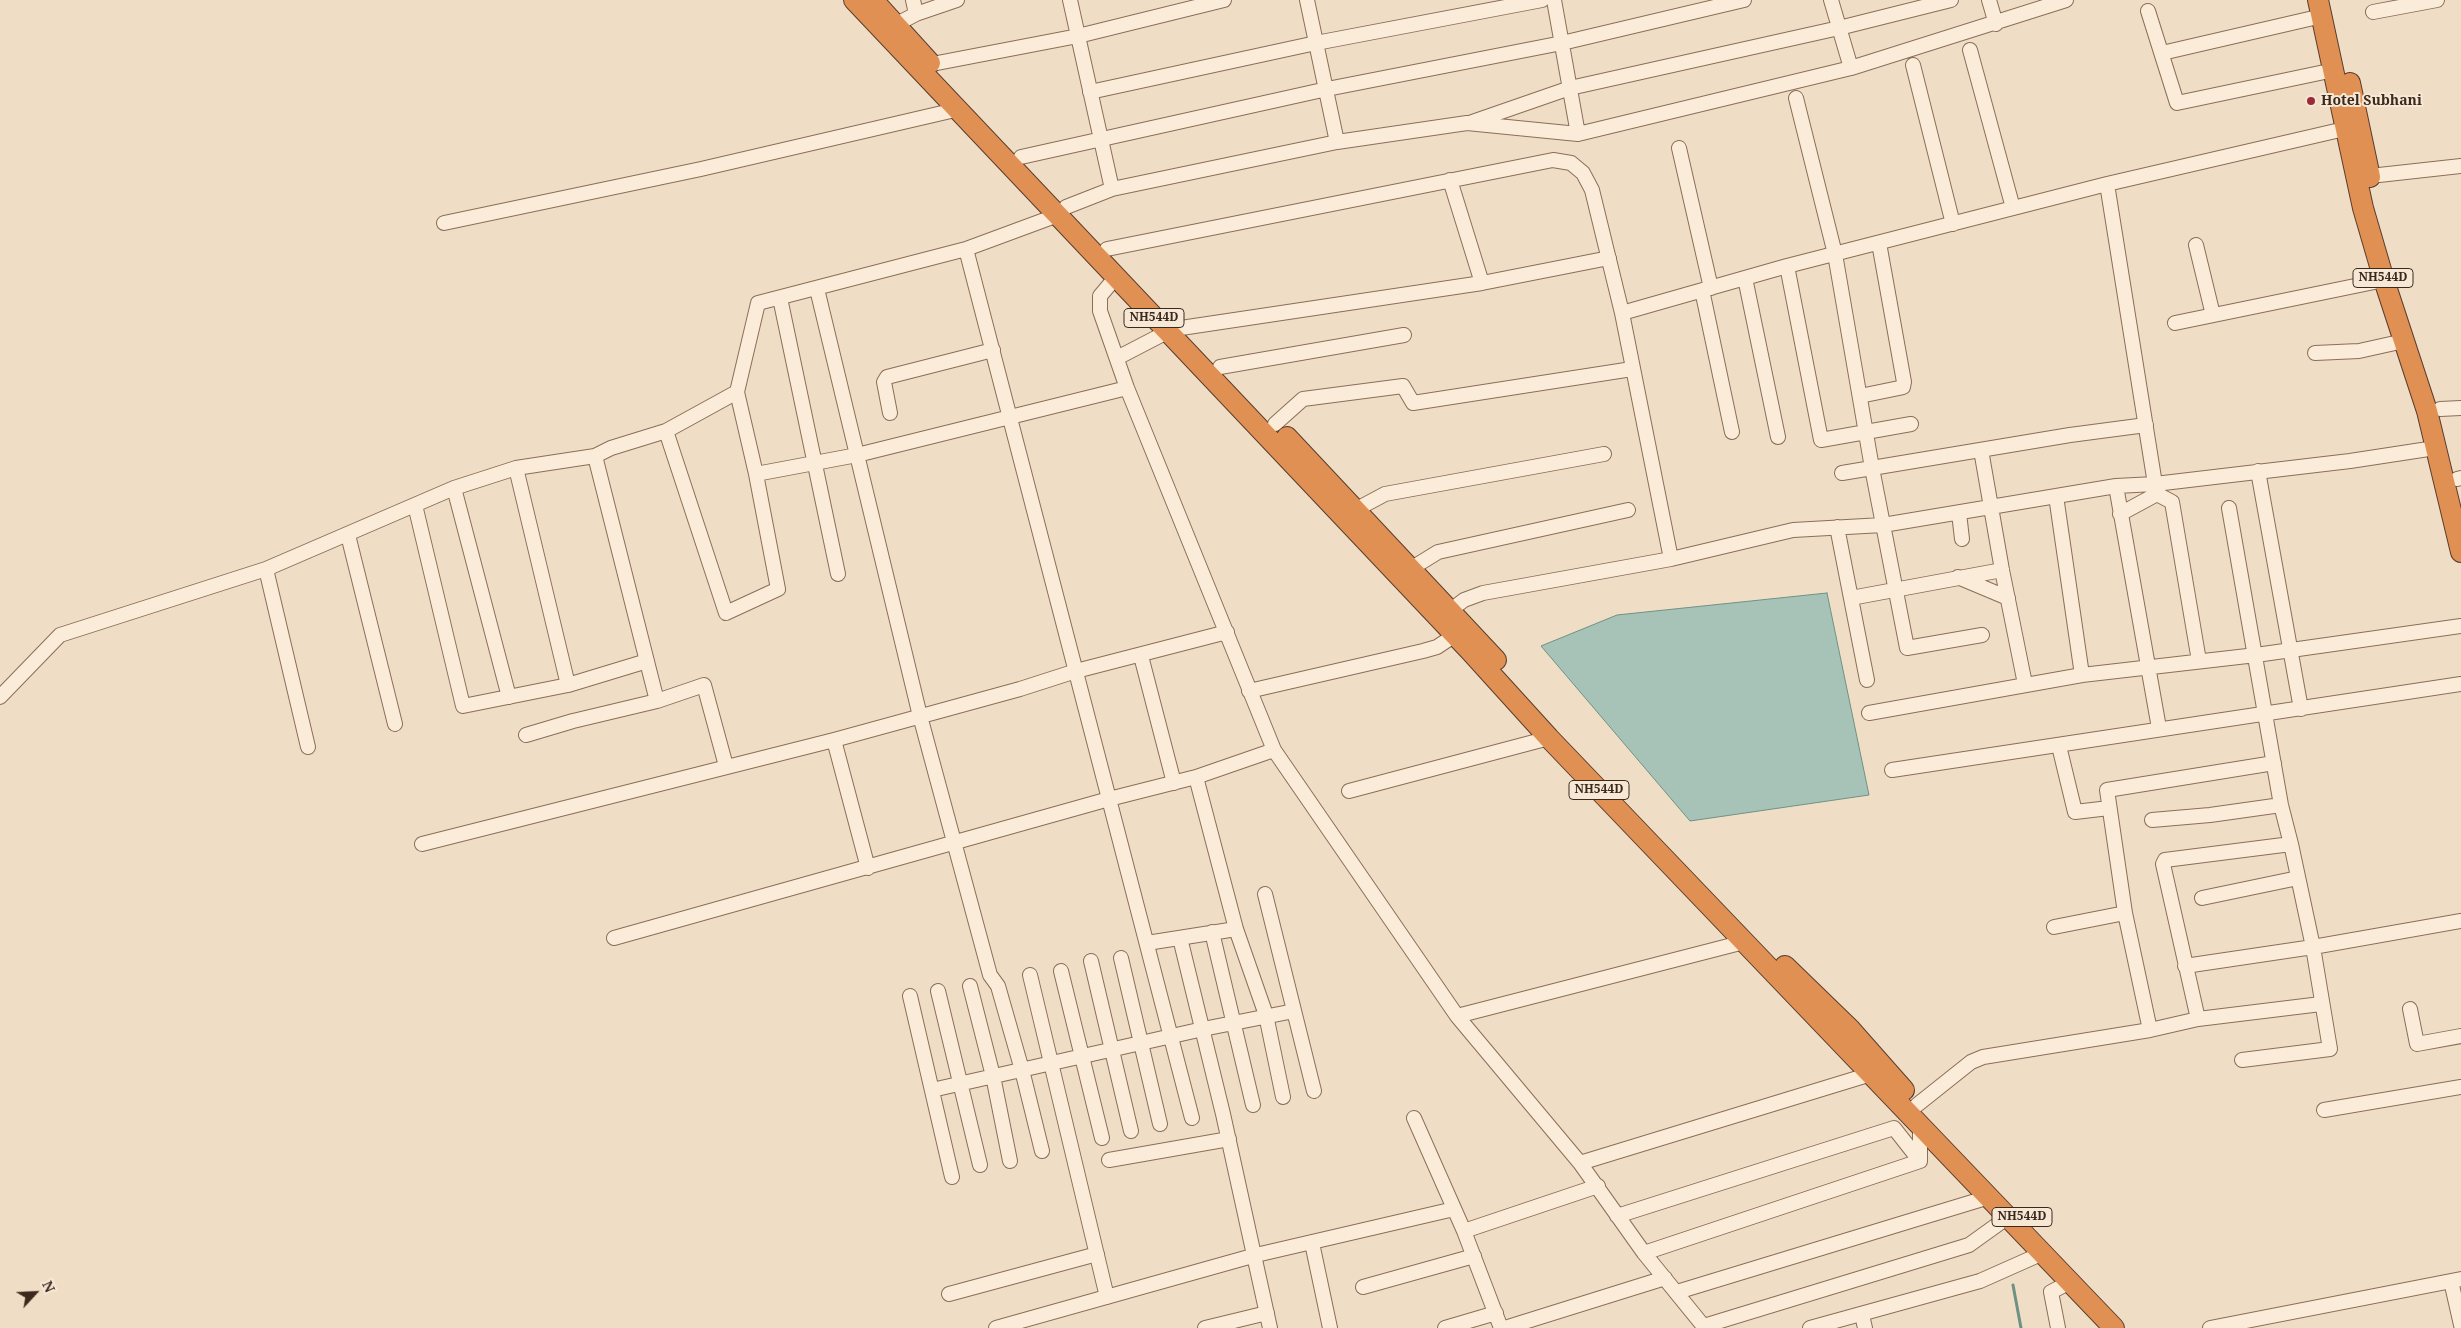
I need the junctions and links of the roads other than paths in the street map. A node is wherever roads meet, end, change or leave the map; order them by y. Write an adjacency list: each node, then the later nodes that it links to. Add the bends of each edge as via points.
1 (854, 0): 35 (highway, NH544D)
2 (873, 0): 19 (highway, NH544D)
3 (956, 0): 16 (street)
4 (1070, 0): 22 (street)
5 (1224, 0): 22 (street)
6 (1307, 0): 23 (street)
7 (1542, 0): 23 (street)
8 (1554, 0): 24 (street)
9 (1744, 0): 24 (street)
10 (1831, 0): 21 (street)
11 (1951, 0): 21 (street)
12 (1989, 0): 20 (street)
13 (2066, 0): 20 (street)
14 (2437, 0): 18 (street)
15 (2324, 5): 26 (street); 30 (highway, NH544D); 37 (highway, NH544D)
16 (914, 7): 19 (street)
17 (2148, 12): 26 (street)
18 (2373, 12)
19 (896, 24): 27 (highway, NH544D)
20 (1996, 24): 29 (street)
21 (1839, 28): 29 (street); 31 (street)
22 (1078, 36): 27 (street); 33 (street)
23 (1316, 43): 32 (street); 33 (street)
24 (1562, 43): 31 (street); 32 (street)
25 (1970, 50): 48 (street)
26 (2162, 53): 30 (street, via 2177,103)
27 (932, 64): 42 (highway, NH544D)
28 (1913, 65): 51 (street)
29 (1851, 68): 38 (street)
30 (2334, 70): 37 (highway, NH544D)
31 (1570, 88): 36 (street); 38 (street)
32 (1327, 89): 39 (street); 40 (street)
33 (1090, 92): 39 (street)
34 (1796, 98): 56 (street)
35 (955, 110): 49 (highway, NH544D); 50 (street, via 700,169)
36 (1467, 124): 38 (street); 40 (street)
37 (2352, 127): 44 (highway, NH544D); 46 (street); 61 (highway, NH544D, via 2364,208)
38 (1578, 134)
39 (1101, 140): 42 (street); 47 (street)
40 (1337, 142): 47 (street)
41 (1679, 148): 64 (street)
42 (1021, 156): 49 (highway, NH544D)
43 (2461, 166): 44 (street)
44 (2370, 176): 81 (highway, NH544D, via 2395,275)
45 (1450, 180): 55 (street); 57 (street, via 1553,160 1571,163 1583,172 1592,190); 62 (street)
46 (2107, 184): 48 (street); 86 (street)
47 (1112, 189): 49 (street)
48 (2013, 208): 51 (street)
49 (1062, 211): 54 (street); 55 (highway, NH544D); 59 (highway, NH544D)
50 (444, 223)
51 (1953, 224): 52 (street)
52 (1879, 243): 56 (street); 79 (street, via 1904,382 1903,387)
53 (2196, 245): 67 (street)
54 (966, 249): 63 (street); 72 (street)
55 (1107, 249): 69 (highway, NH544D)
56 (1835, 254): 58 (street); 79 (street)
57 (1609, 258): 62 (street); 66 (street)
58 (1787, 266): 60 (street); 89 (street, via 1821,440)
59 (1116, 277): 69 (highway, NH544D); 74 (street, via 1100,296 1098,304)
60 (1745, 278): 64 (street); 90 (street)
61 (2384, 280): 67 (street); 71 (highway, NH544D)
62 (1482, 283): 69 (street)
63 (817, 289): 65 (street); 94 (street)
64 (1706, 289): 66 (street); 88 (street)
65 (780, 298): 78 (street, via 758,303); 96 (street)
66 (1622, 313): 76 (street)
67 (2214, 315): 68 (street)
68 (2175, 323)
69 (1174, 330): 74 (street); 75 (highway, NH544D); 132 (highway, NH544D)
70 (1404, 336): 75 (street)
71 (2404, 341): 73 (street, via 2372,349); 91 (highway, NH544D, via 2428,411)
72 (993, 350): 82 (street, via 887,377 884,382); 83 (street)
73 (2315, 353)
74 (1117, 358): 77 (street)
75 (1220, 367): 84 (highway, NH544D)
76 (1632, 370): 84 (street, via 1414,404 1403,386 1303,399); 119 (street)
77 (1128, 388): 83 (street); 130 (street)
78 (737, 392): 87 (street); 101 (street)
79 (1860, 396): 89 (street)
80 (2461, 408): 81 (street)
81 (2440, 409): 102 (highway, NH544D)
82 (890, 413)
83 (1009, 417): 94 (street); 139 (street)
84 (1274, 424): 110 (highway, NH544D)
85 (1911, 424): 89 (street)
86 (2146, 426): 92 (street); 105 (street)
87 (666, 431): 95 (street); 101 (street, via 726,613 778,589)
88 (1732, 432)
89 (1867, 432): 98 (street)
90 (1778, 437)
91 (2435, 448): 99 (street); 118 (highway, NH544D)
92 (1981, 450): 98 (street); 108 (street)
93 (1604, 454): 110 (street, via 1385,494)
94 (857, 455): 96 (street); 152 (street)
95 (595, 456): 97 (street); 136 (street)
96 (814, 464): 101 (street); 123 (street)
97 (516, 468): 104 (street); 144 (street)
98 (1872, 468): 100 (street); 114 (street)
99 (2258, 471): 105 (street); 133 (street)
100 (1842, 473)
101 (756, 474)
102 (2460, 484)
103 (2116, 486): 105 (street); 106 (street); 113 (street)
104 (454, 488): 107 (street); 147 (street)
105 (2156, 489): 113 (street); 137 (street, via 2172,502)
106 (2056, 496): 108 (street); 140 (street)
107 (416, 505): 116 (street); 147 (street, via 463,706)
108 (1992, 507): 112 (street); 122 (street)
109 (2229, 508): 134 (street)
110 (1357, 510): 120 (highway, NH544D)
111 (1628, 510): 120 (street, via 1438,552)
112 (1958, 513): 114 (street); 117 (street)
113 (2120, 514): 138 (street)
114 (1883, 524): 115 (street); 125 (street)
115 (1838, 527): 119 (street, via 1793,530); 126 (street)
116 (348, 535): 121 (street); 153 (street)
117 (1962, 539)
118 (2461, 550)
119 (1671, 559): 128 (street, via 1483,593 1464,600)
120 (1412, 568): 128 (highway, NH544D)
121 (266, 569): 146 (street, via 60,635); 159 (street)
122 (2002, 570): 124 (street); 127 (street)
123 (838, 574)
124 (1957, 577): 125 (street); 127 (street)
125 (1896, 588): 126 (street); 131 (street, via 1907,648)
126 (1851, 598): 141 (street)
127 (2008, 598): 142 (street)
128 (1451, 610): 222 (highway, NH544D, via 1756,938 1851,1030)
129 (2461, 626): 133 (street)
130 (1227, 632): 135 (street); 145 (street)
131 (1982, 635)
132 (1455, 636): 145 (street, via 1423,651); 156 (highway, NH544D)
133 (2291, 650): 134 (street); 149 (street)
134 (2256, 655): 137 (street); 151 (street)
135 (1141, 656): 139 (street); 165 (street)
136 (647, 661): 144 (street); 148 (street)
137 (2199, 661): 138 (street)
138 (2148, 668): 140 (street); 154 (street)
139 (1076, 671): 152 (street); 167 (street)
140 (2082, 675): 142 (street)
141 (1867, 680)
142 (2025, 684): 150 (street)
143 (2461, 684): 149 (street)
144 (568, 685): 147 (street)
145 (1249, 691): 160 (street)
146 (0, 697)
147 (509, 697)
148 (657, 701): 155 (street); 162 (street, via 704,685)
149 (2301, 709): 151 (street)
150 (1869, 713)
151 (2265, 715): 154 (street); 161 (street)
152 (920, 716): 157 (street); 171 (street)
153 (395, 724)
154 (2159, 728): 158 (street)
155 (526, 735)
156 (1549, 738): 166 (street); 185 (highway, NH544D)
157 (834, 740): 162 (street); 174 (street)
158 (2059, 746): 163 (street); 169 (street, via 2074,812)
159 (308, 747)
160 (1274, 750): 164 (street); 200 (street)
161 (2274, 763): 168 (street); 169 (street, via 2107,790)
162 (726, 766): 172 (street)
163 (1892, 770)
164 (1196, 777): 165 (street); 181 (street)
165 (1174, 783): 167 (street)
166 (1349, 791)
167 (1109, 799): 171 (street); 186 (street)
168 (2281, 805): 170 (street); 173 (street)
169 (2110, 808): 178 (street)
170 (2152, 820)
171 (956, 842): 174 (street); 212 (street, via 990,975 998,986)
172 (422, 844)
173 (2291, 844): 175 (street); 190 (street, via 2165,860 2163,864)
174 (868, 868): 183 (street)
175 (2298, 878): 177 (street); 187 (street)
176 (1266, 894): 198 (street)
177 (2202, 898)
178 (2125, 913): 180 (street); 204 (street)
179 (2461, 921): 187 (street)
180 (2054, 927)
181 (1236, 929): 182 (street); 199 (street)
182 (1212, 932): 184 (street); 202 (street)
183 (614, 938)
184 (1180, 938): 186 (street); 203 (street)
185 (1744, 942): 200 (street); 213 (highway, NH544D)
186 (1147, 943): 205 (street)
187 (2313, 947): 190 (street); 196 (street)
188 (1121, 958): 207 (street)
189 (1091, 961): 208 (street)
190 (2185, 966): 201 (street)
191 (1061, 971): 209 (street)
192 (1030, 975): 211 (street)
193 (970, 986): 214 (street)
194 (938, 991): 215 (street)
195 (910, 996): 217 (street)
196 (2321, 1004): 201 (street); 210 (street, via 2330,1049)
197 (2410, 1009): 206 (street, via 2417,1044)
198 (1294, 1011): 199 (street); 218 (street)
199 (1266, 1015): 202 (street); 219 (street)
200 (1457, 1016): 233 (street)
201 (2198, 1020): 204 (street)
202 (1234, 1023): 203 (street); 220 (street)
203 (1202, 1029): 205 (street); 228 (street)
204 (2150, 1030): 222 (street, via 1982,1057 1971,1062)
205 (1172, 1036): 207 (street); 223 (street)
206 (2461, 1036)
207 (1142, 1043): 208 (street); 225 (street)
208 (1112, 1050): 209 (street); 226 (street)
209 (1082, 1056): 211 (street); 227 (street)
210 (2242, 1060)
211 (1052, 1063): 212 (street); 245 (street)
212 (1022, 1070): 214 (street); 229 (street)
213 (1871, 1074): 222 (highway, NH544D); 233 (street)
214 (993, 1076): 215 (street); 231 (street)
215 (961, 1083): 217 (street); 234 (street)
216 (2461, 1087): 221 (street)
217 (932, 1090): 235 (street)
218 (1314, 1091)
219 (1283, 1097)
220 (1253, 1105)
221 (2324, 1110)
222 (1918, 1115): 232 (street); 237 (highway, NH544D); 269 (highway, NH544D)
223 (1192, 1118)
224 (1414, 1118): 238 (street)
225 (1160, 1124)
226 (1131, 1131)
227 (1102, 1138)
228 (1229, 1140): 230 (street); 246 (street)
229 (1042, 1151)
230 (1109, 1160)
231 (1010, 1161)
232 (1920, 1161): 239 (street, via 1894,1128); 243 (street)
233 (1580, 1163): 236 (street)
234 (980, 1165)
235 (952, 1177)
236 (1598, 1186): 239 (street); 241 (street)
237 (1989, 1197): 240 (highway, NH544D); 252 (street)
238 (1454, 1209): 241 (street); 242 (street)
239 (1617, 1216): 243 (street)
240 (2008, 1217): 244 (highway, NH544D); 259 (street, via 1970,1245)
241 (1464, 1230): 247 (street)
242 (1312, 1243): 246 (street); 263 (street)
243 (1644, 1253): 248 (street)
244 (2043, 1253): 250 (highway, NH544D); 257 (street, via 1980,1281)
245 (1097, 1254): 253 (street); 254 (street)
246 (1256, 1255): 254 (street); 255 (street)
247 (1474, 1256): 251 (street); 256 (street)
248 (1665, 1278): 252 (street); 265 (street)
249 (2456, 1280): 258 (street); 270 (street)
250 (2070, 1282): 267 (street, via 2051,1292); 268 (highway, NH544D)
251 (1363, 1287)
252 (1676, 1292): 259 (street)
253 (949, 1294)
254 (1107, 1297): 260 (street)
255 (1268, 1313): 261 (street); 262 (street)
256 (1496, 1313): 264 (street); 265 (street)
257 (1863, 1322): 266 (street)
258 (2461, 1325)
259 (1704, 1327)
260 (996, 1328)
261 (1205, 1328)
262 (1270, 1328)
263 (1330, 1328)
264 (1446, 1328)
265 (1503, 1328)
266 (1810, 1328)
267 (2058, 1328)
268 (2114, 1328)
269 (2129, 1328)
270 (2210, 1328)

